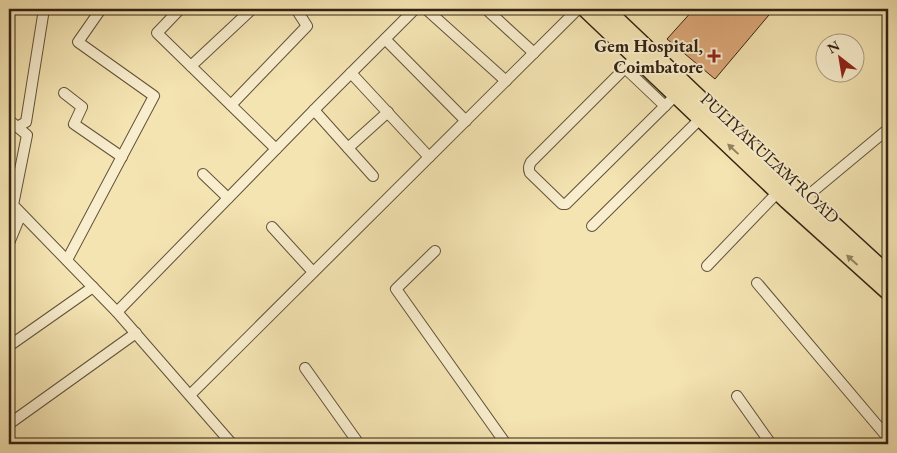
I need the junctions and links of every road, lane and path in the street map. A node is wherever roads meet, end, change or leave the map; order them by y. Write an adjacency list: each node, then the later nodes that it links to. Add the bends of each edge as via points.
1 (44, 9): 26 (street, via 26,122)
2 (101, 9): 30 (street, via 78,42 154,96)
3 (180, 9): 15 (street, via 157,33)
4 (252, 9): 15 (street)
5 (296, 9): 20 (street, via 306,26)
6 (415, 9): 12 (street)
7 (426, 9): 17 (street)
8 (486, 9): 13 (street)
9 (578, 9): 13 (street)
10 (585, 9): 14 (main road, PULIYAKULAM ROAD)
11 (606, 9): 36 (main road, PULIYAKULAM ROAD)
12 (385, 39): 16 (street); 25 (street)
13 (534, 53): 17 (street)
14 (630, 63): 19 (main road, PULIYAKULAM ROAD); 19 (street, via 529,166 530,173 562,204 566,204)
15 (191, 66): 20 (street)
16 (351, 73): 21 (street); 22 (street)
17 (506, 81): 25 (street)
18 (64, 93): 30 (street, via 82,107 74,124)
19 (670, 101): 23 (main road, PULIYAKULAM ROAD)
20 (231, 105): 29 (street)
21 (314, 110): 28 (street); 29 (street)
22 (388, 112): 28 (street); 31 (street)
23 (700, 119): 34 (main road, PULIYAKULAM ROAD, one-way to 23); 38 (street)
24 (9, 120): 26 (street)
25 (466, 121): 31 (street)
26 (17, 127): 37 (street, via 27,135 13,206)
27 (888, 129): 36 (street)
28 (348, 148): 33 (street)
29 (276, 149): 35 (street)
30 (122, 157): 42 (street)
31 (429, 157): 44 (street)
32 (203, 174): 35 (street)
33 (373, 176)
34 (778, 192): 43 (street); 48 (main road, PULIYAKULAM ROAD, one-way to 34)
35 (228, 198): 49 (street)
36 (805, 198): 45 (main road, PULIYAKULAM ROAD)
37 (21, 214): 40 (street); 42 (street)
38 (592, 226)
39 (272, 227): 44 (street)
40 (9, 243)
41 (435, 251): 59 (street, via 396,289)
42 (67, 260): 47 (street)
43 (707, 266)
44 (313, 272): 53 (street)
45 (888, 274)
46 (756, 283): 56 (street)
47 (93, 287): 49 (street); 51 (street)
48 (888, 292)
49 (117, 312): 50 (street)
50 (136, 334): 53 (street); 55 (street)
51 (9, 346)
52 (304, 368): 58 (street)
53 (190, 394): 57 (street)
54 (737, 396): 60 (street)
55 (9, 424)
56 (888, 438)
57 (232, 444)
58 (359, 444)
59 (506, 444)
60 (772, 444)

